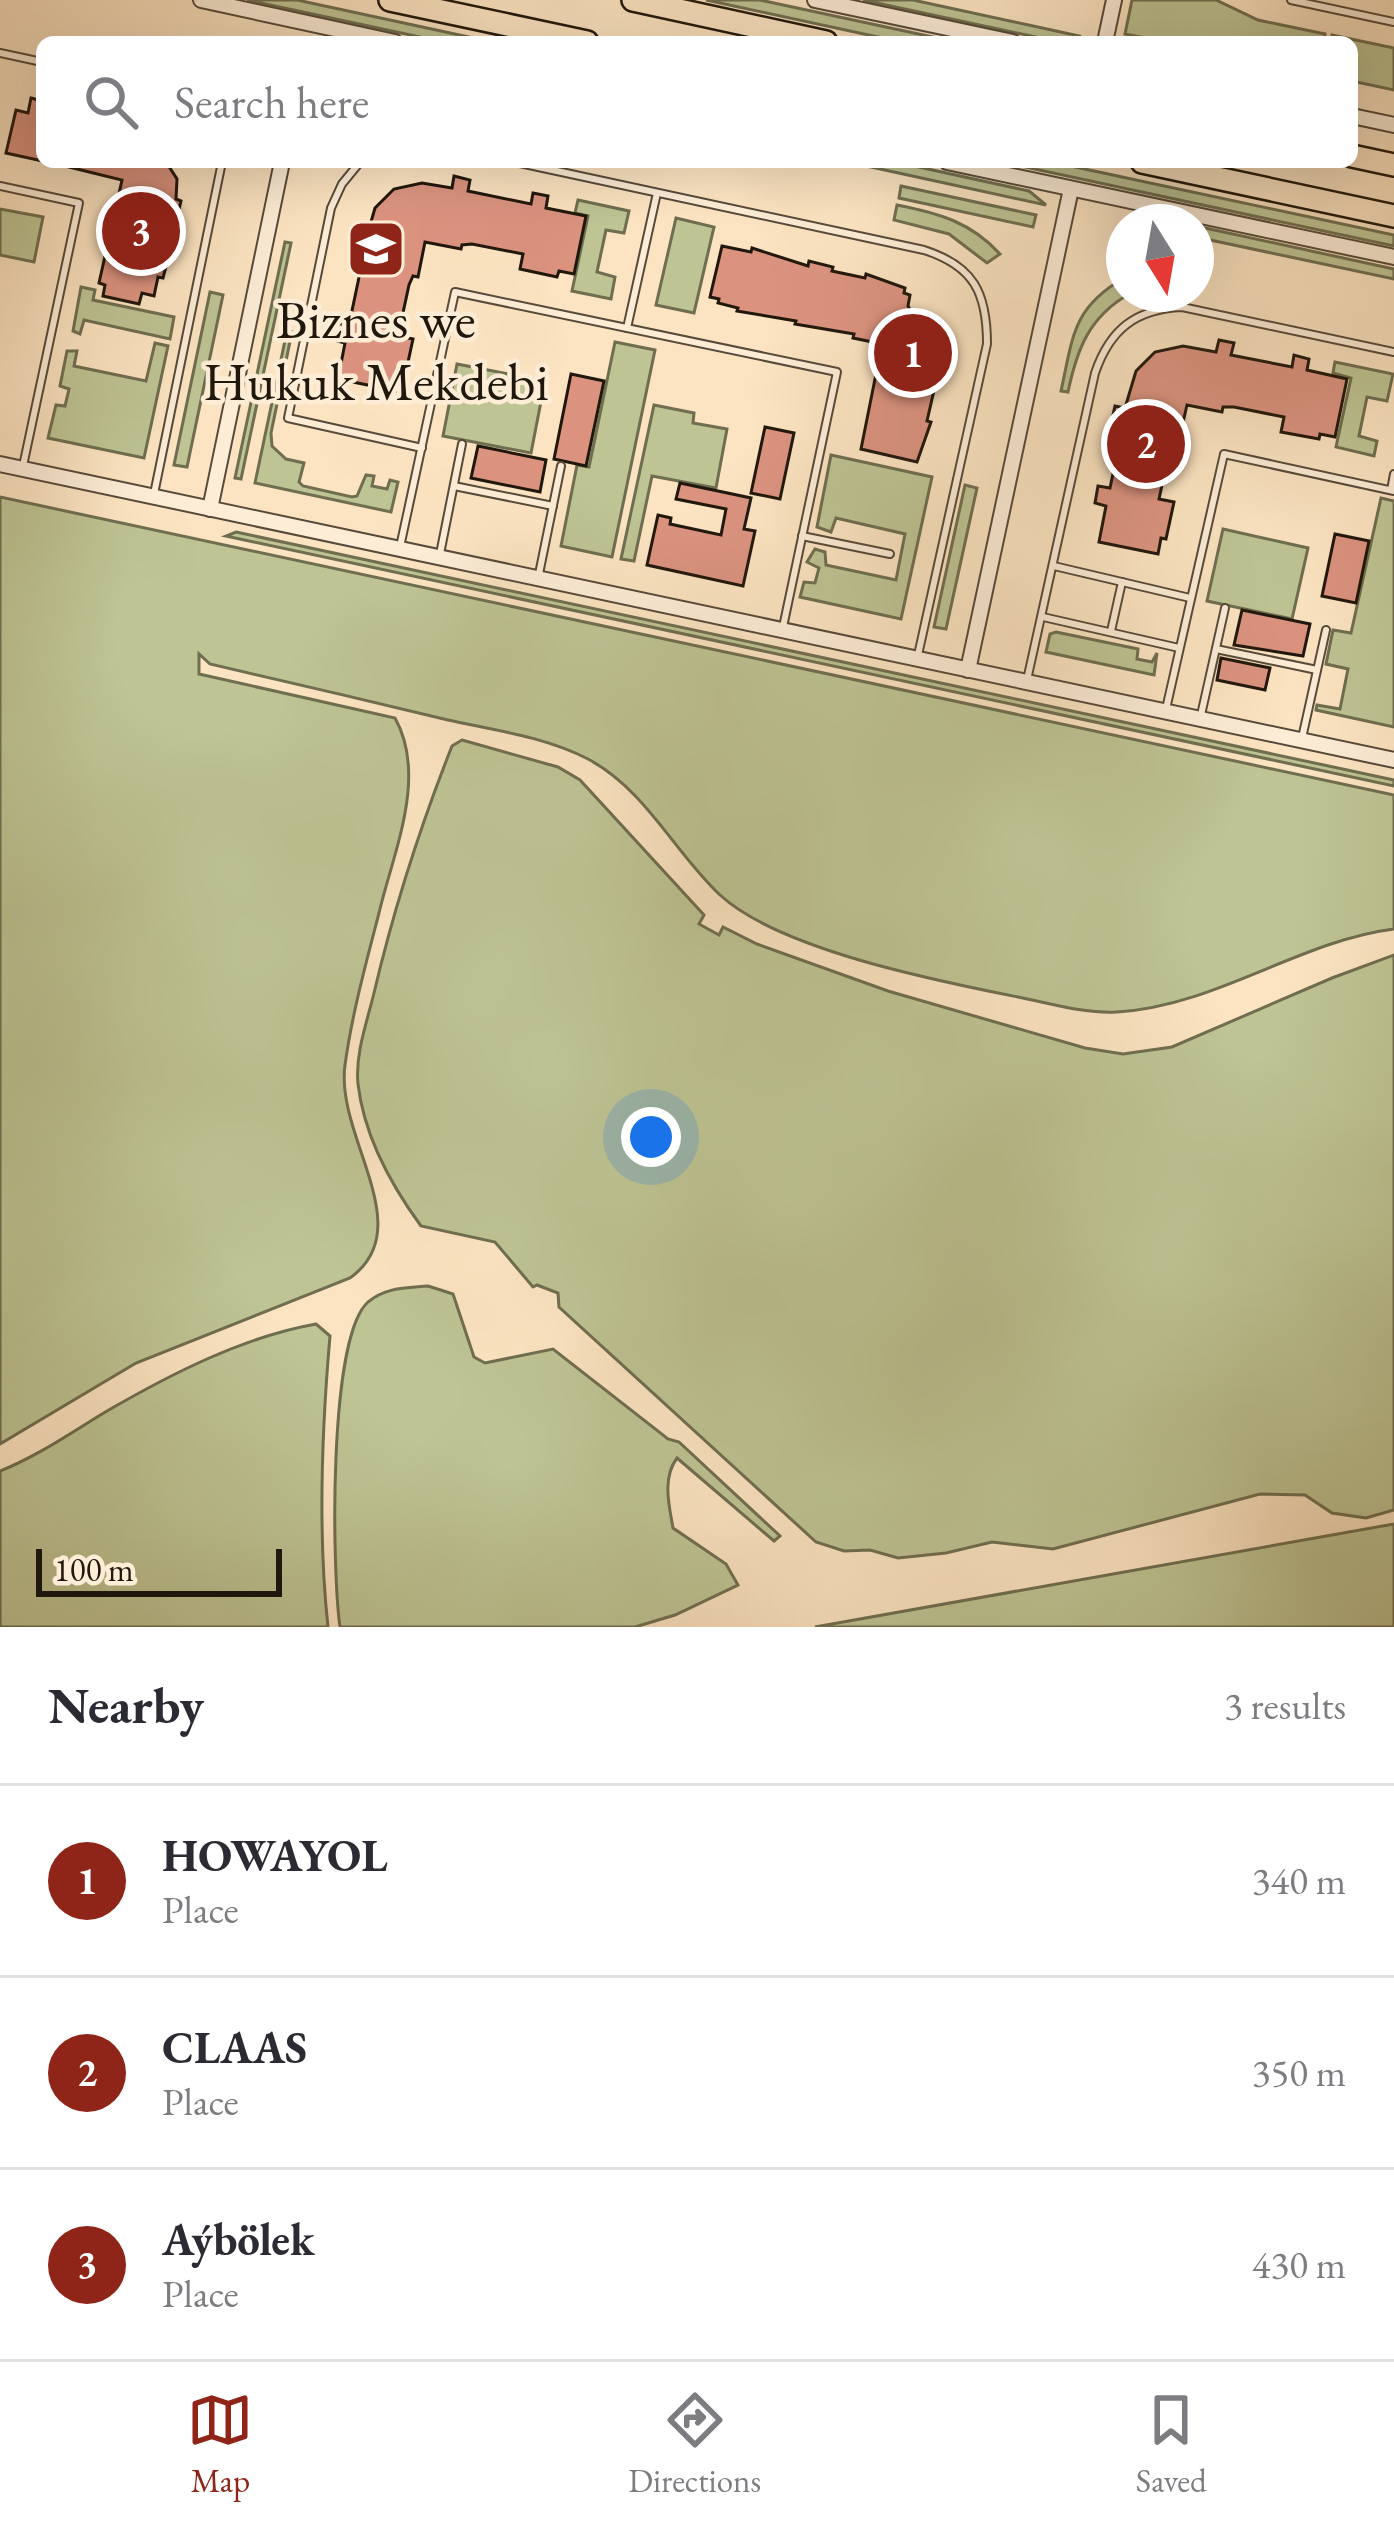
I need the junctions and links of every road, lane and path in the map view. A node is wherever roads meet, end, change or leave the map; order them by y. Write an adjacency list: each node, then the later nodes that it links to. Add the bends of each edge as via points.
1 (200, 0): 8 (street)
2 (390, 0): 11 (main road)
3 (633, 0): 12 (main road)
4 (815, 0): 13 (street)
5 (1114, 0): 14 (street)
6 (1291, 0): 7 (lane)
7 (1394, 22)
8 (312, 24): 9 (street); 10 (street)
9 (309, 36)
10 (367, 36)
11 (559, 36)
12 (798, 36)
13 (985, 36)
14 (1106, 36)
15 (0, 53): 16 (lane)
16 (36, 61)
17 (1358, 117): 18 (street)
18 (1394, 125)
19 (1358, 157): 20 (main road)
20 (1394, 165)
21 (222, 168): 42 (lane)
22 (282, 168): 44 (street)
23 (355, 168): 35 (lane, via 331,208 288,418)
24 (542, 168): 29 (lane)
25 (974, 168): 28 (street)
26 (1170, 168): 30 (main road)
27 (0, 186): 38 (lane, via 79,203)
28 (1071, 189): 31 (street); 61 (street)
29 (657, 193): 32 (lane); 60 (lane, via 925,250 963,268 978,290 987,344)
30 (1394, 216)
31 (1394, 257)
32 (627, 328): 35 (lane, via 455,292); 45 (lane, via 837,372)
33 (1394, 352): 49 (lane, via 1203,309 1164,308 1132,319 1110,339 1095,373)
34 (463, 444): 40 (lane)
35 (422, 448): 46 (lane)
36 (0, 464): 38 (street)
37 (561, 466): 43 (lane)
38 (22, 469): 42 (street)
39 (1394, 474): 41 (lane)
40 (454, 487): 43 (lane); 48 (lane)
41 (1392, 490): 52 (lane, via 1224,454)
42 (153, 497): 44 (street)
43 (553, 506): 50 (lane)
44 (210, 509): 46 (street)
45 (802, 536): 47 (lane); 55 (lane)
46 (400, 549): 48 (street)
47 (890, 554)
48 (439, 557): 50 (street)
49 (1053, 566): 51 (lane); 54 (lane)
50 (538, 578): 55 (street)
51 (1122, 582): 52 (lane); 57 (lane)
52 (1190, 598): 58 (lane)
53 (1225, 608): 59 (lane)
54 (1043, 617): 57 (lane); 63 (lane)
55 (782, 630): 60 (street)
56 (1326, 630): 62 (lane)
57 (1111, 633): 58 (lane)
58 (1179, 648): 64 (lane)
59 (1216, 649): 62 (lane); 65 (lane)
60 (918, 659): 61 (street)
61 (968, 670): 63 (street)
62 (1317, 670): 66 (lane)
63 (1027, 682): 64 (street)
64 (1165, 711): 65 (street)
65 (1201, 719): 66 (street)
66 (1301, 740): 67 (street)
67 (1394, 760)

